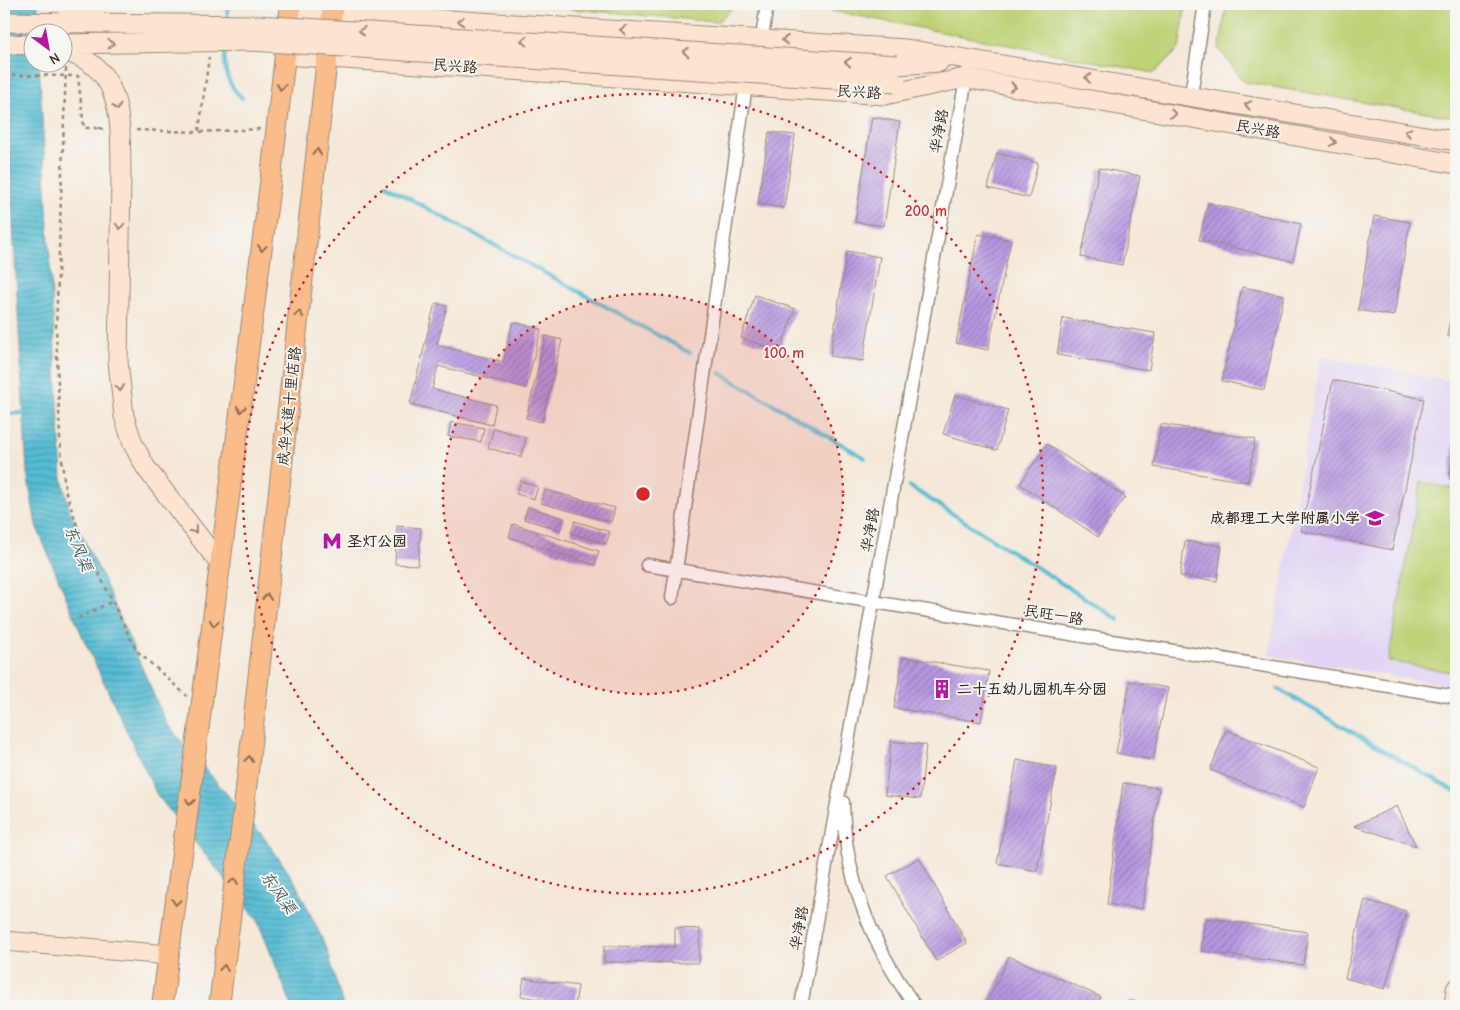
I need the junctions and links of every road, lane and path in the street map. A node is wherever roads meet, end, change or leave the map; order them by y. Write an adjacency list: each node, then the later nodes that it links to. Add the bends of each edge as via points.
1 (101, 4): 8 (main road, bridge, via 88,12)
2 (767, 4): 10 (street)
3 (1205, 4): 24 (street)
4 (291, 7): 5 (main road, 民兴路); 16 (main road)
5 (332, 9): 10 (main road, 民兴路, one-way to 5); 17 (main road, 成华大道十里店路)
6 (4, 22): 7 (main road, 民兴路, bridge)
7 (22, 22)
8 (40, 22)
9 (72, 22): 20 (main road, 民兴路, one-way to 9, bridge, via 257,25)
10 (762, 38): 18 (main road, 民兴路, one-way to 10, via 906,49)
11 (4, 44): 12 (main road)
12 (22, 45)
13 (72, 53): 20 (main road, 民兴路, one-way to 20, bridge, via 252,42)
14 (210, 53): 28 (path)
15 (72, 55): 32 (main road, one-way to 32, bridge, via 98,68 111,85 119,109 118,361 124,416 133,444 146,468)
16 (284, 55): 17 (main road, 民兴路); 25 (main road, one-way to 25)
17 (327, 57): 23 (main road, 民兴路); 45 (main road, 成华大道十里店路, one-way to 17)
18 (973, 60): 20 (main road); 22 (street, 华净路); 24 (main road, 民兴路, one-way to 18)
19 (63, 72): 35 (path, via 56,328 60,439 65,490 81,536)
20 (896, 74): 22 (main road)
21 (4, 75): 26 (path, bridge, via 78,76 84,128)
22 (964, 78): 23 (main road, 民兴路, via 885,95); 30 (main road, 民兴路, one-way to 30); 36 (street, 华净路)
23 (746, 85): 33 (street)
24 (1191, 95): 29 (main road, 民兴路, one-way to 24)
25 (276, 128): 28 (path); 32 (main road, one-way to 32)
26 (107, 129)
27 (131, 130): 28 (path)
28 (199, 132)
29 (1456, 141)
30 (1456, 164)
31 (647, 565): 33 (street, 民旺一路)
32 (221, 566): 39 (main road, one-way to 39)
33 (676, 570): 34 (street); 36 (street, 民旺一路)
34 (672, 598)
35 (113, 601): 37 (path); 39 (path, via 136,650)
36 (874, 602): 38 (street, 民旺一路); 40 (street, 华净路)
37 (78, 618)
38 (1456, 697)
39 (202, 709): 42 (main road, one-way to 42)
40 (843, 774): 46 (street, 华净路); 47 (street, via 846,836 855,891 869,930 888,967)
41 (4, 941): 42 (main road)
42 (169, 955): 44 (main road)
43 (1456, 989): 48 (main road)
44 (162, 1006)
45 (219, 1006)
46 (801, 1006)
47 (915, 1006)
48 (1454, 1006)

